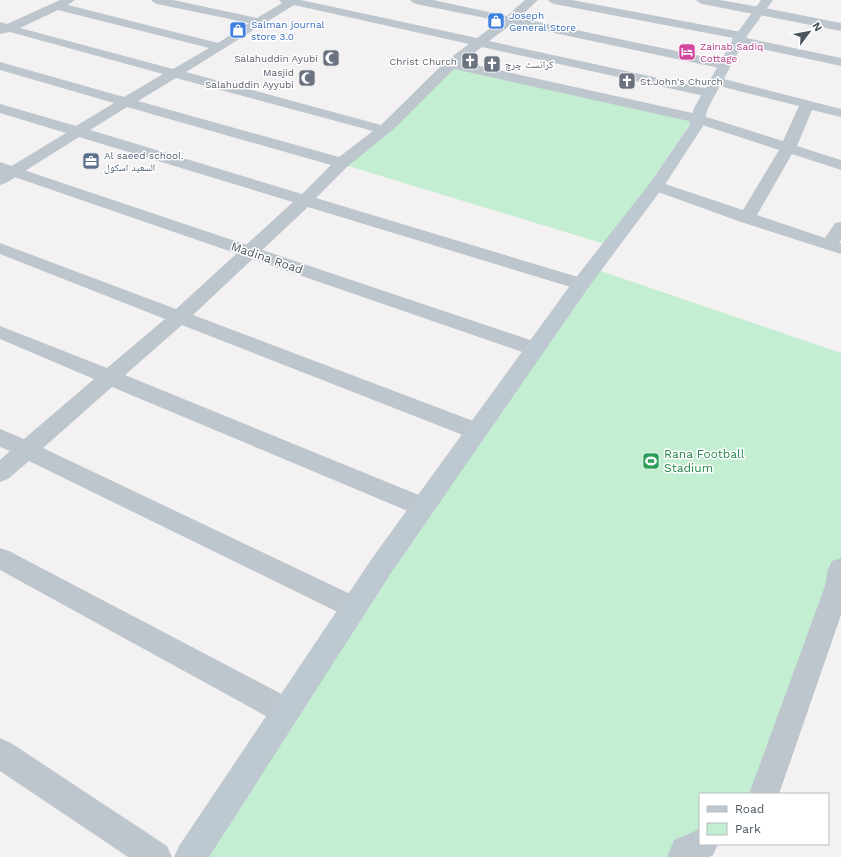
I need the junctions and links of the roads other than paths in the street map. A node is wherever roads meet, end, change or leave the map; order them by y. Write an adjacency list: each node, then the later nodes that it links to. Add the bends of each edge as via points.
1 (69, 0): 8 (street)
2 (158, 0): 11 (street)
3 (290, 0): 11 (street); 15 (street)
4 (416, 0): 10 (street)
5 (532, 0): 10 (street)
6 (554, 0): 14 (street)
7 (702, 0): 9 (street)
8 (56, 6): 13 (street); 16 (street)
9 (763, 6): 12 (street); 14 (main road)
10 (509, 20): 15 (street); 21 (street)
11 (259, 22): 16 (street)
12 (841, 27)
13 (3, 29): 20 (street)
14 (740, 38): 17 (street); 21 (main road)
15 (478, 42): 18 (street); 21 (street)
16 (220, 47): 20 (street)
17 (841, 62)
18 (451, 64): 26 (street); 27 (street)
19 (0, 66): 22 (street)
20 (173, 73): 22 (street); 27 (street)
21 (716, 80): 23 (street); 26 (main road)
22 (125, 102): 28 (street); 30 (street)
23 (807, 104): 25 (street); 29 (street)
24 (0, 108): 28 (street)
25 (839, 109)
26 (697, 118): 29 (street); 33 (main road, via 696,126)
27 (384, 130): 30 (street)
28 (77, 131): 32 (street); 34 (street)
29 (788, 148): 31 (street); 35 (street)
30 (342, 163): 34 (street)
31 (841, 165)
32 (4, 173): 39 (street, Madina Road)
33 (656, 186): 35 (street); 40 (main road)
34 (306, 200): 39 (street); 40 (street)
35 (747, 218): 37 (street)
36 (841, 227): 37 (street)
37 (835, 247)
38 (0, 248): 41 (street)
39 (248, 252): 41 (street); 43 (street, Madina Road)
40 (580, 284): 43 (main road)
41 (179, 317): 44 (street); 45 (street)
42 (0, 332): 44 (street)
43 (535, 349): 45 (main road)
44 (110, 377): 47 (street); 49 (street)
45 (476, 431): 49 (main road)
46 (0, 437): 47 (street)
47 (27, 450): 48 (street); 52 (street)
48 (0, 473)
49 (423, 507): 52 (main road)
50 (0, 558): 53 (street)
51 (840, 581): 55 (street)
52 (354, 608): 53 (main road)
53 (285, 711): 57 (main road)
54 (0, 752): 56 (street)
55 (764, 793)
56 (156, 857)
57 (190, 857)

